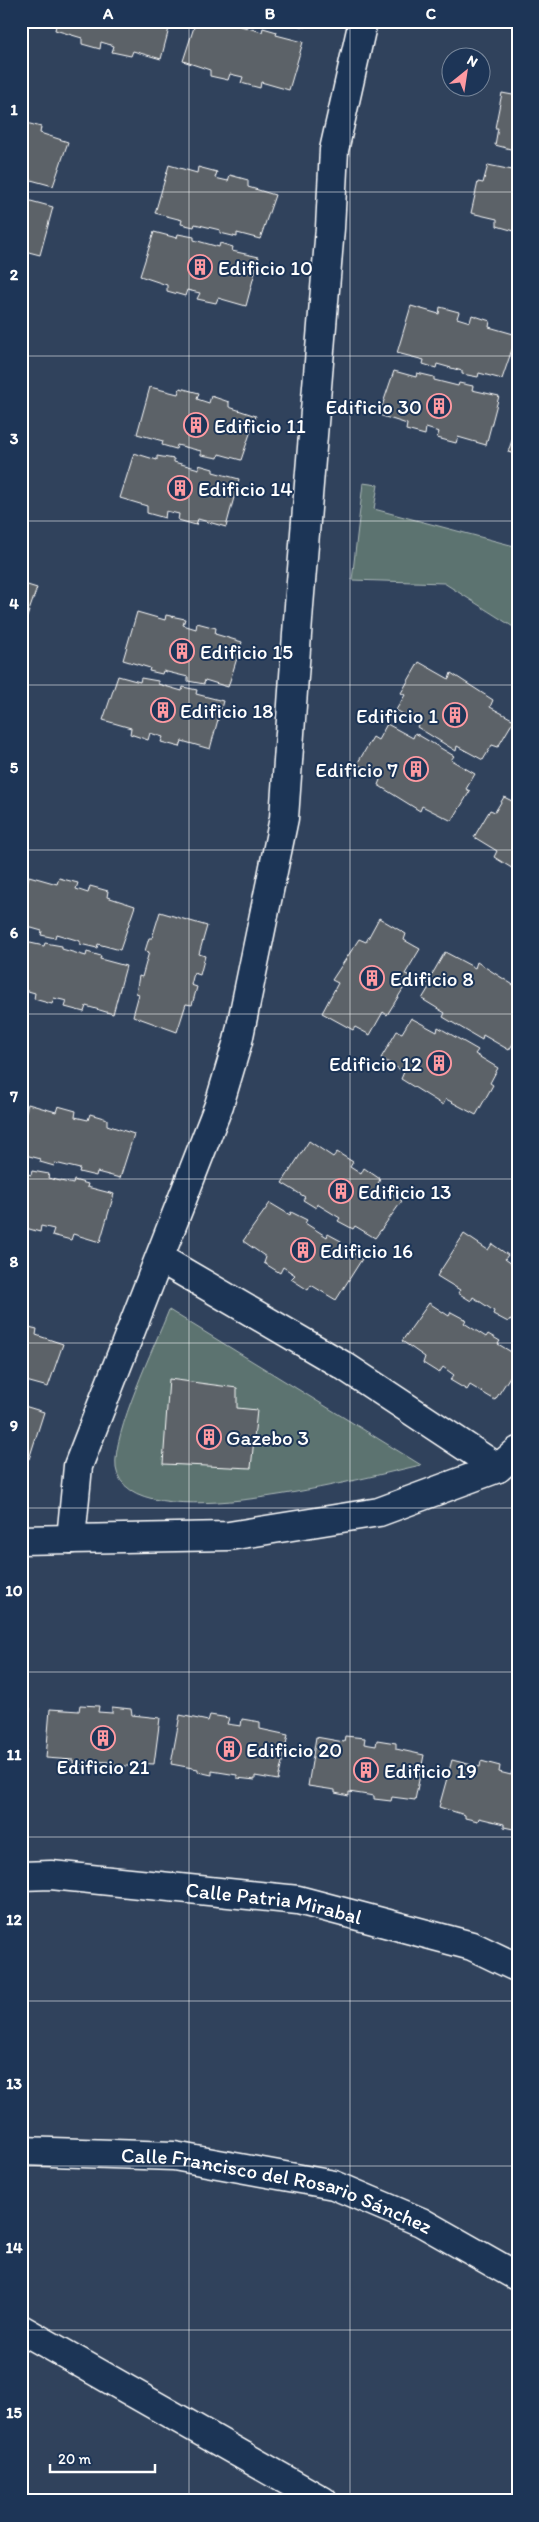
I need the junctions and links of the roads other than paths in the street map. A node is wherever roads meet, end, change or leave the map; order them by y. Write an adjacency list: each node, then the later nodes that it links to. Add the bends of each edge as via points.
1 (363, 21): 2 (street, via 334,150 284,818 238,1041 219,1105)
2 (161, 1259): 3 (street); 4 (street, via 78,1466)
3 (508, 1459): 4 (street, via 379,1512 229,1536)
4 (71, 1539): 5 (street)
5 (21, 1540)
6 (21, 1876): 7 (street, Calle Patria Mirabal, via 51,1875 298,1900 472,1946)
7 (518, 1968)
8 (21, 2151): 9 (street, Calle Francisco del Rosario Sánchez, via 174,2156 334,2185 421,2222)
9 (518, 2277)
10 (21, 2329): 11 (street)
11 (323, 2501)

